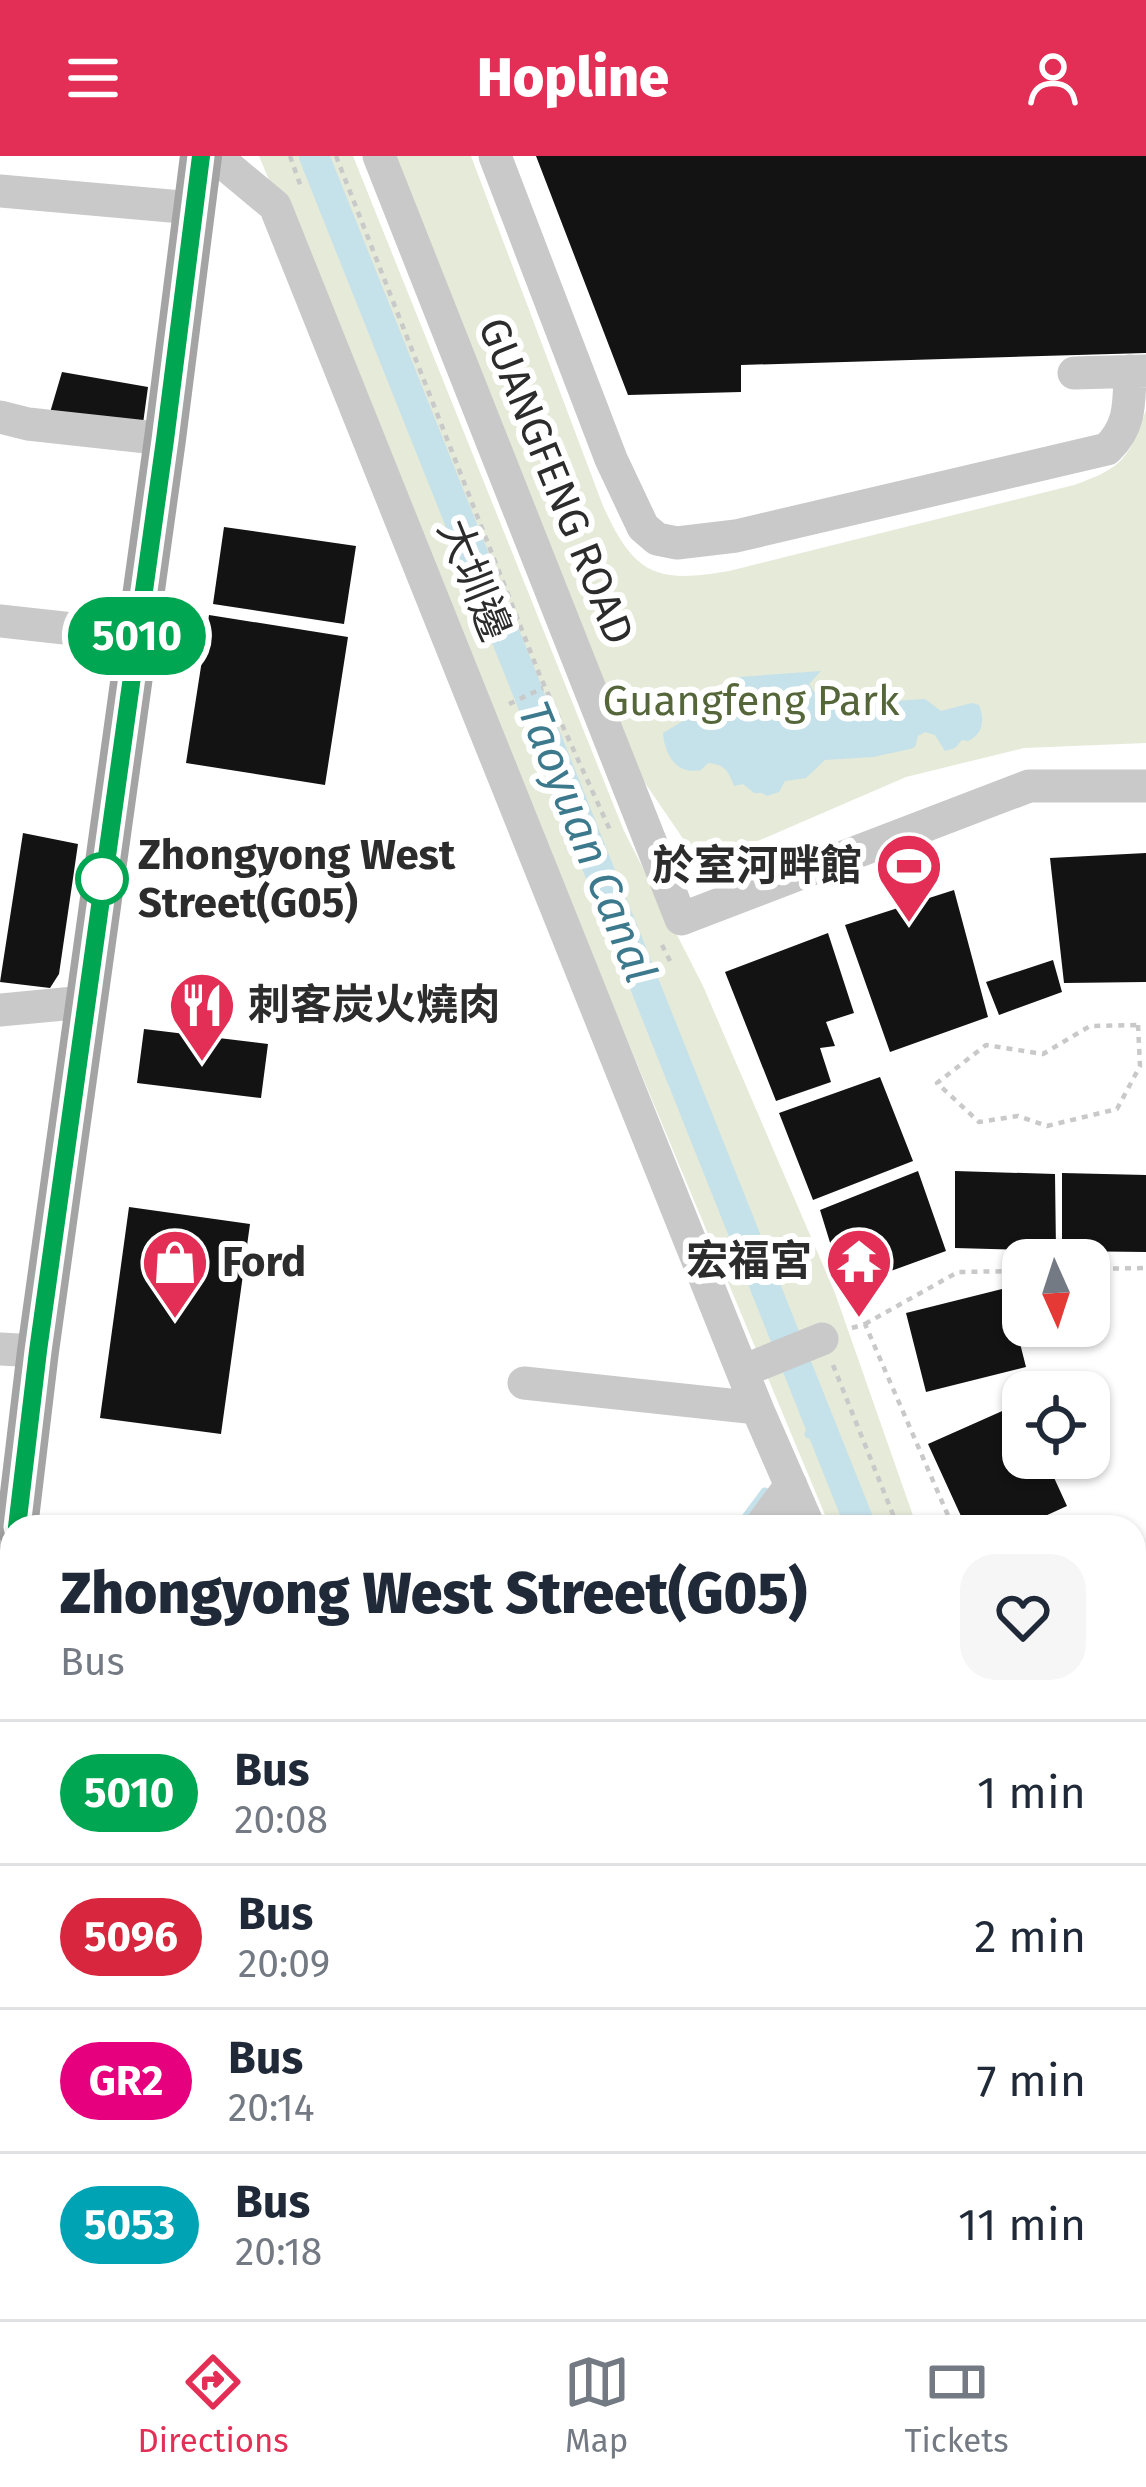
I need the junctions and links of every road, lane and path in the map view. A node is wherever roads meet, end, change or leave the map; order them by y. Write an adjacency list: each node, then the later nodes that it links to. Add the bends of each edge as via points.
1 (201, 156): 7 (main road)
2 (215, 156): 29 (street, 大圳邊, via 275,206)
3 (336, 156): 14 (path)
4 (379, 156): 18 (street, GUANGFENG ROAD)
5 (495, 156): 8 (street, via 611,459 657,539 736,536 1107,449 1121,435)
6 (0, 191): 7 (street)
7 (193, 208): 11 (main road)
8 (1138, 371): 9 (street)
9 (1074, 373)
10 (0, 417): 11 (street)
11 (165, 440): 13 (main road)
12 (0, 621): 13 (street)
13 (136, 636): 20 (main road)
14 (544, 688): 15 (path); 17 (path)
15 (512, 703)
16 (1146, 786): 18 (street, via 1029,786)
17 (616, 844)
18 (671, 931): 19 (path)
19 (670, 961)
20 (85, 1002): 21 (street); 28 (main road)
21 (0, 1010)
22 (1140, 1066): 22 (path, via 1117,1108 1047,1126 1018,1116 979,1122 937,1083 986,1045 1043,1054 1090,1026 1138,1025)
23 (1146, 1268): 24 (path)
24 (1110, 1269)
25 (1002, 1271): 26 (path, via 958,1272)
26 (865, 1324): 27 (path); 37 (path)
27 (813, 1343): 29 (street); 36 (path)
28 (19, 1350): 33 (main road)
29 (753, 1367): 31 (street, 大圳邊)
30 (524, 1384): 31 (street)
31 (758, 1408): 32 (street, 大圳邊)
32 (791, 1485): 34 (street); 35 (street, 大圳邊)
33 (17, 1515)
34 (769, 1515)
35 (804, 1515)
36 (892, 1515)
37 (948, 1515)

